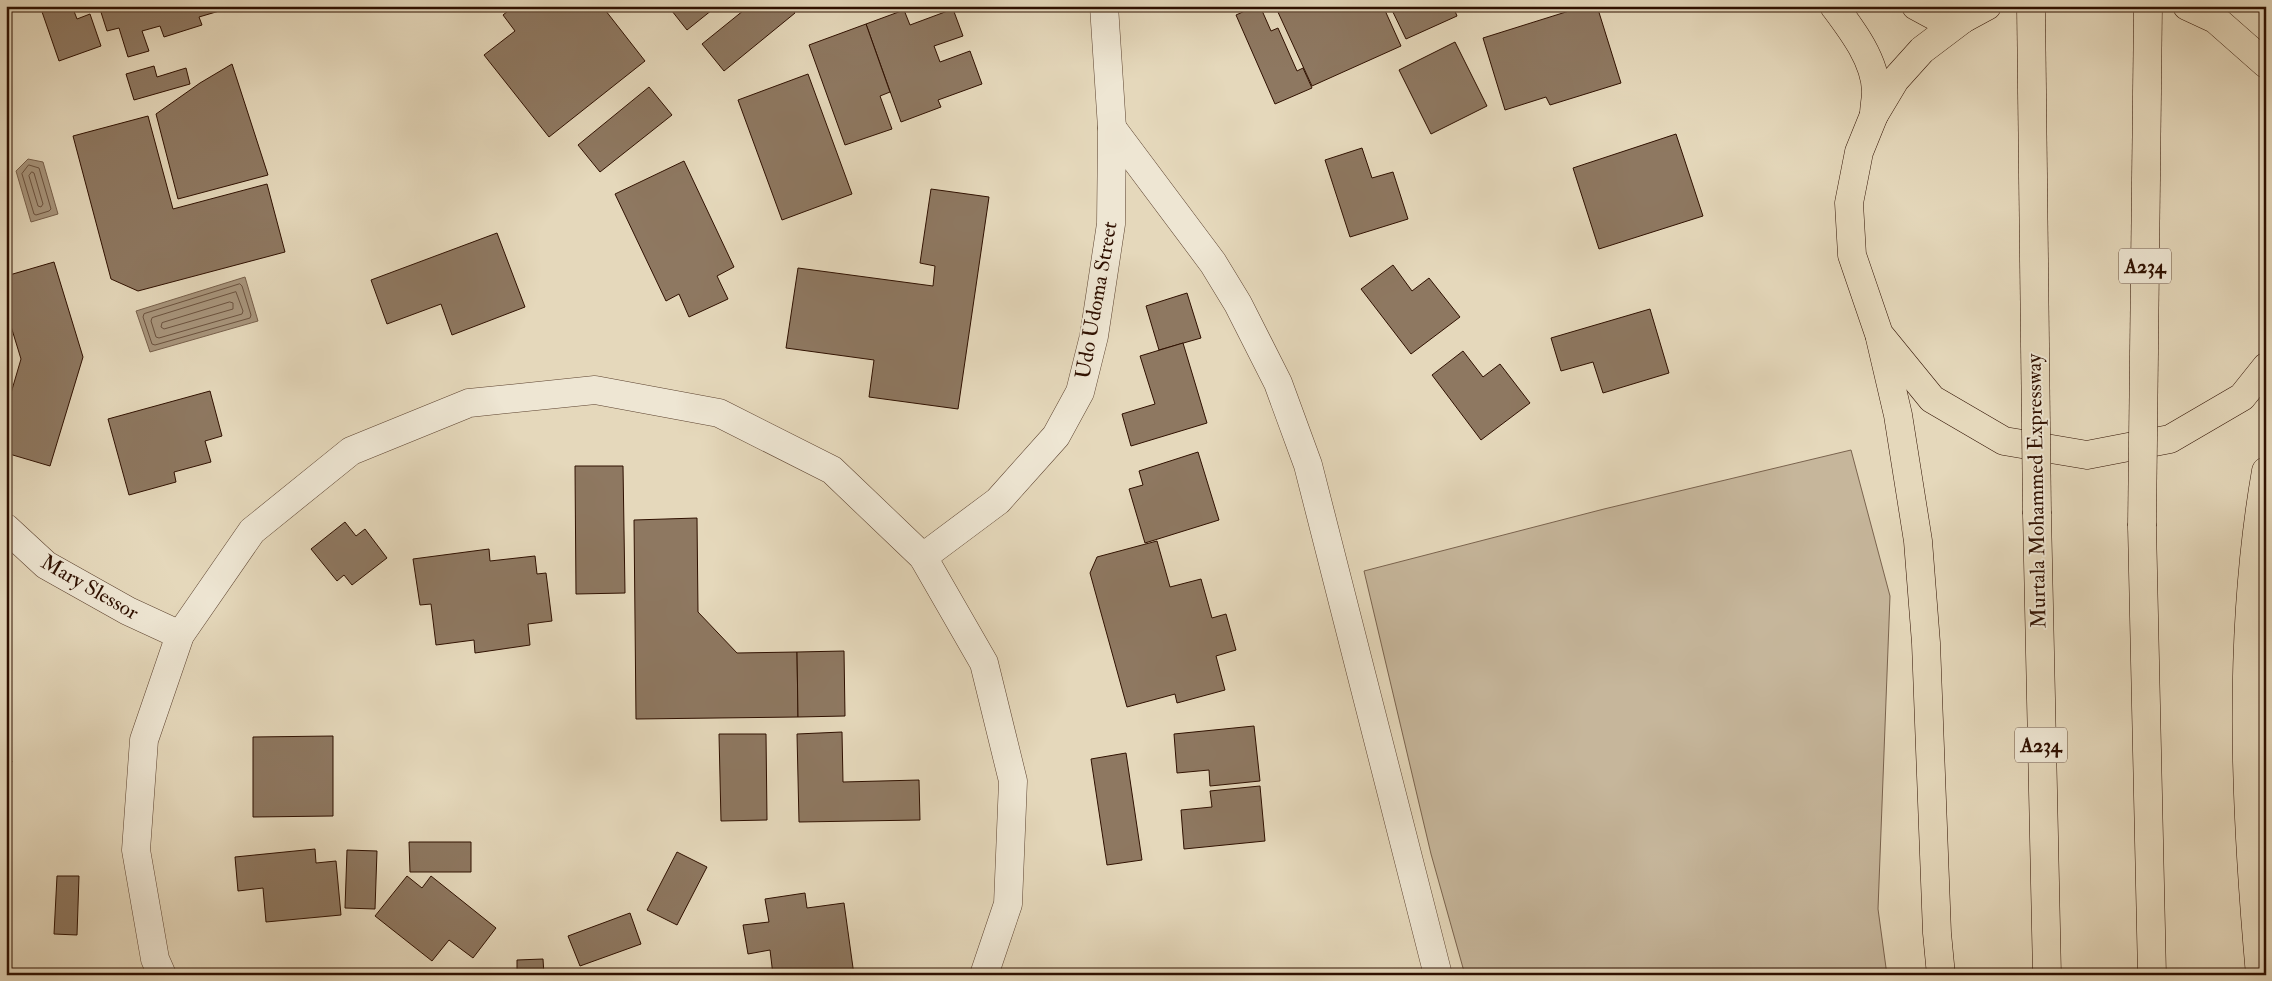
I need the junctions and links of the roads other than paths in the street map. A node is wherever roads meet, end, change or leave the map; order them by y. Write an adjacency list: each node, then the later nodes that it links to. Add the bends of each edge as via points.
1 (1104, 6): 12 (street, Udo Udoma Street)
2 (1834, 6): 11 (main road, via 1873,73 1876,90)
3 (1916, 6): 8 (main road, via 1940,19)
4 (1986, 6): 8 (main road)
5 (2031, 6): 23 (main road, Murtala Mohammed Expressway / A234, bridge, via 2036,514)
6 (2148, 6): 24 (main road, A234, bridge, via 2142,526)
7 (2188, 6): 9 (main road)
8 (1963, 13): 11 (main road, via 1895,80)
9 (2215, 13): 10 (main road)
10 (2266, 64)
11 (1874, 115): 13 (main road, via 1859,152 1850,203 1852,255)
12 (1112, 128): 17 (street, Udo Udoma Street, via 1111,224 1094,336 1080,392 1056,436 998,501); 21 (street, via 1213,263 1278,383 1308,465)
13 (1879, 334): 14 (main road, via 1932,398 1940,403 2004,440 2087,455 2170,439 2242,397); 22 (main road, via 1898,415 1918,541 1926,643)
14 (2266, 367)
15 (2266, 471): 25 (main road, via 2250,595 2246,718 2251,876)
16 (6, 528): 18 (street, Mary Slessor, via 46,566)
17 (923, 557): 18 (street, via 832,470 719,413 594,390 468,403 351,451 252,531); 20 (street, via 984,663 1012,781 1008,904)
18 (180, 635): 19 (street, via 144,740 136,850 155,959)
19 (162, 975)
20 (984, 975)
21 (1438, 975)
22 (1941, 975)
23 (2048, 975)
24 (2152, 975)
25 (2260, 975)

